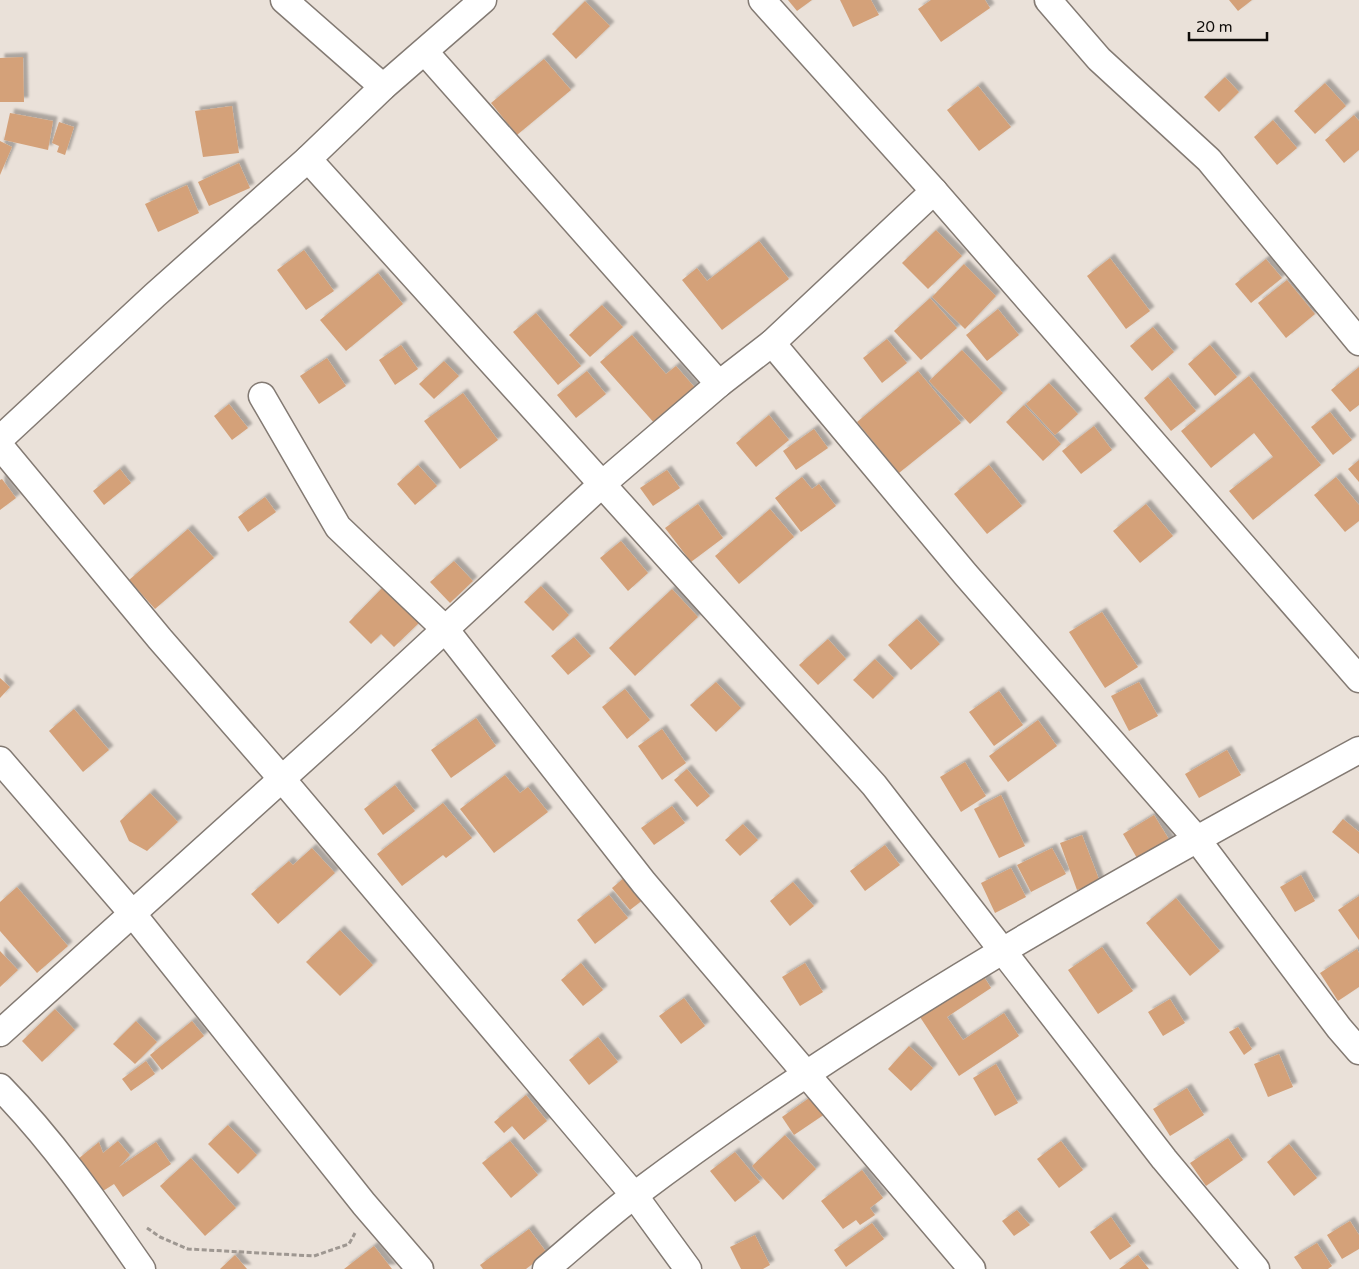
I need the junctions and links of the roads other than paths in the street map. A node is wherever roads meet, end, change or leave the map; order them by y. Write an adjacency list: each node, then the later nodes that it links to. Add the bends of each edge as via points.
1 (284, 0): 6 (street)
2 (483, 0): 5 (street)
3 (762, 0): 8 (street)
4 (1048, 0): 9 (street, via 1099,60 1214,165)
5 (425, 52): 6 (street); 11 (street)
6 (383, 87): 7 (street)
7 (308, 159): 13 (street, via 155,294); 15 (street)
8 (934, 191): 10 (street); 17 (street)
9 (1359, 342)
10 (772, 343): 11 (street); 21 (street, via 966,575)
11 (719, 384): 15 (street)
12 (262, 396): 16 (street, via 338,527)
13 (0, 439)
14 (0, 446): 20 (street, via 160,639)
15 (601, 485): 16 (street); 23 (street, via 874,785)
16 (445, 629): 20 (street); 26 (street, via 644,883)
17 (1359, 678)
18 (1359, 750): 21 (street)
19 (0, 760): 22 (street)
20 (282, 779): 22 (street); 28 (street)
21 (1196, 838): 23 (street); 25 (street)
22 (132, 913): 24 (street); 30 (street)
23 (1002, 952): 26 (street); 34 (street, via 1164,1159)
24 (0, 1033)
25 (1359, 1051)
26 (807, 1073): 28 (street); 33 (street)
27 (0, 1087): 29 (street, via 30,1117)
28 (634, 1195): 31 (street); 32 (street)
29 (142, 1269)
30 (420, 1269)
31 (546, 1269)
32 (688, 1269)
33 (972, 1269)
34 (1256, 1269)

